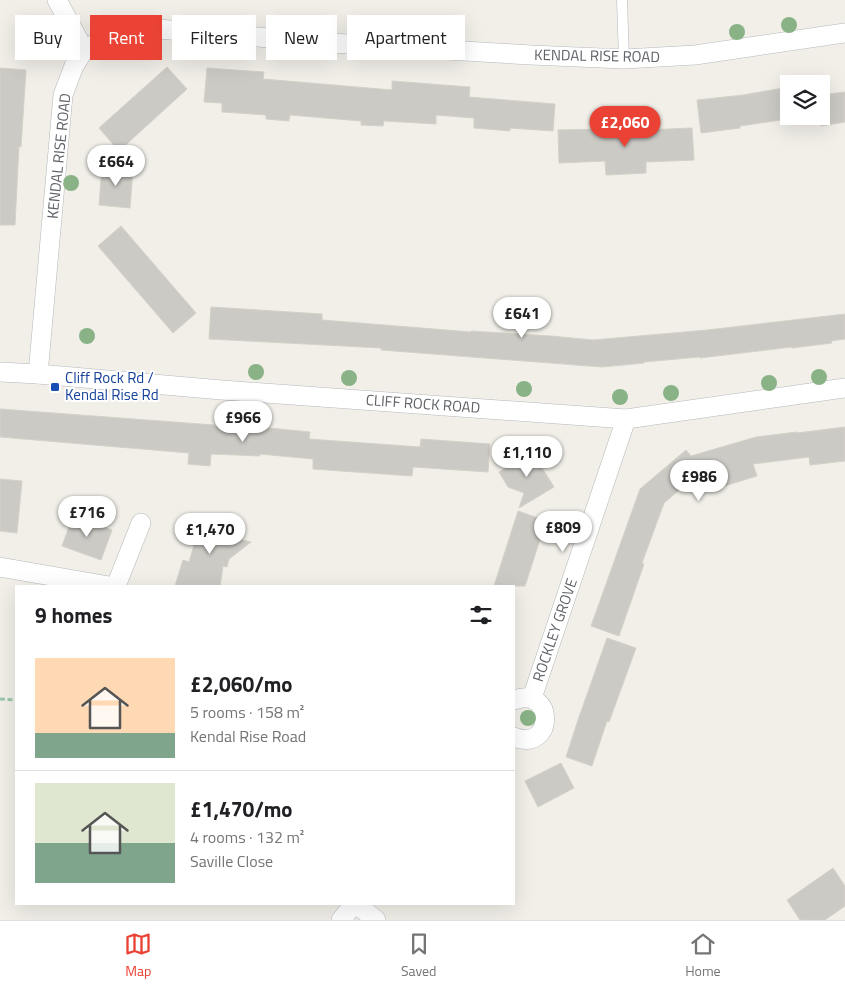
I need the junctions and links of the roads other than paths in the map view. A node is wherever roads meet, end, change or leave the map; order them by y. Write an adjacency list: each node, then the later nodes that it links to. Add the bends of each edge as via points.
1 (57, 0): 4 (street)
2 (622, 0): 5 (lane)
3 (845, 33): 5 (street, KENDAL RISE ROAD, via 695,55)
4 (84, 50): 5 (street, KENDAL RISE ROAD, via 114,33 145,28 341,44); 7 (street, KENDAL RISE ROAD, via 63,95)
5 (624, 59)
6 (0, 372): 7 (street, CLIFF ROCK ROAD)
7 (38, 374): 9 (street, CLIFF ROCK ROAD)
8 (845, 388): 9 (street, CLIFF ROCK ROAD)
9 (626, 419): 14 (street, ROCKLEY GROVE)
10 (141, 523): 13 (street)
11 (0, 567): 12 (street)
12 (103, 585)
13 (116, 585)
14 (523, 699): 15 (street, ROCKLEY GROVE, via 540,704 545,724 541,733 532,739)
15 (515, 737)
16 (354, 905): 18 (street)
17 (356, 905): 19 (street)
18 (341, 920)
19 (376, 920)

